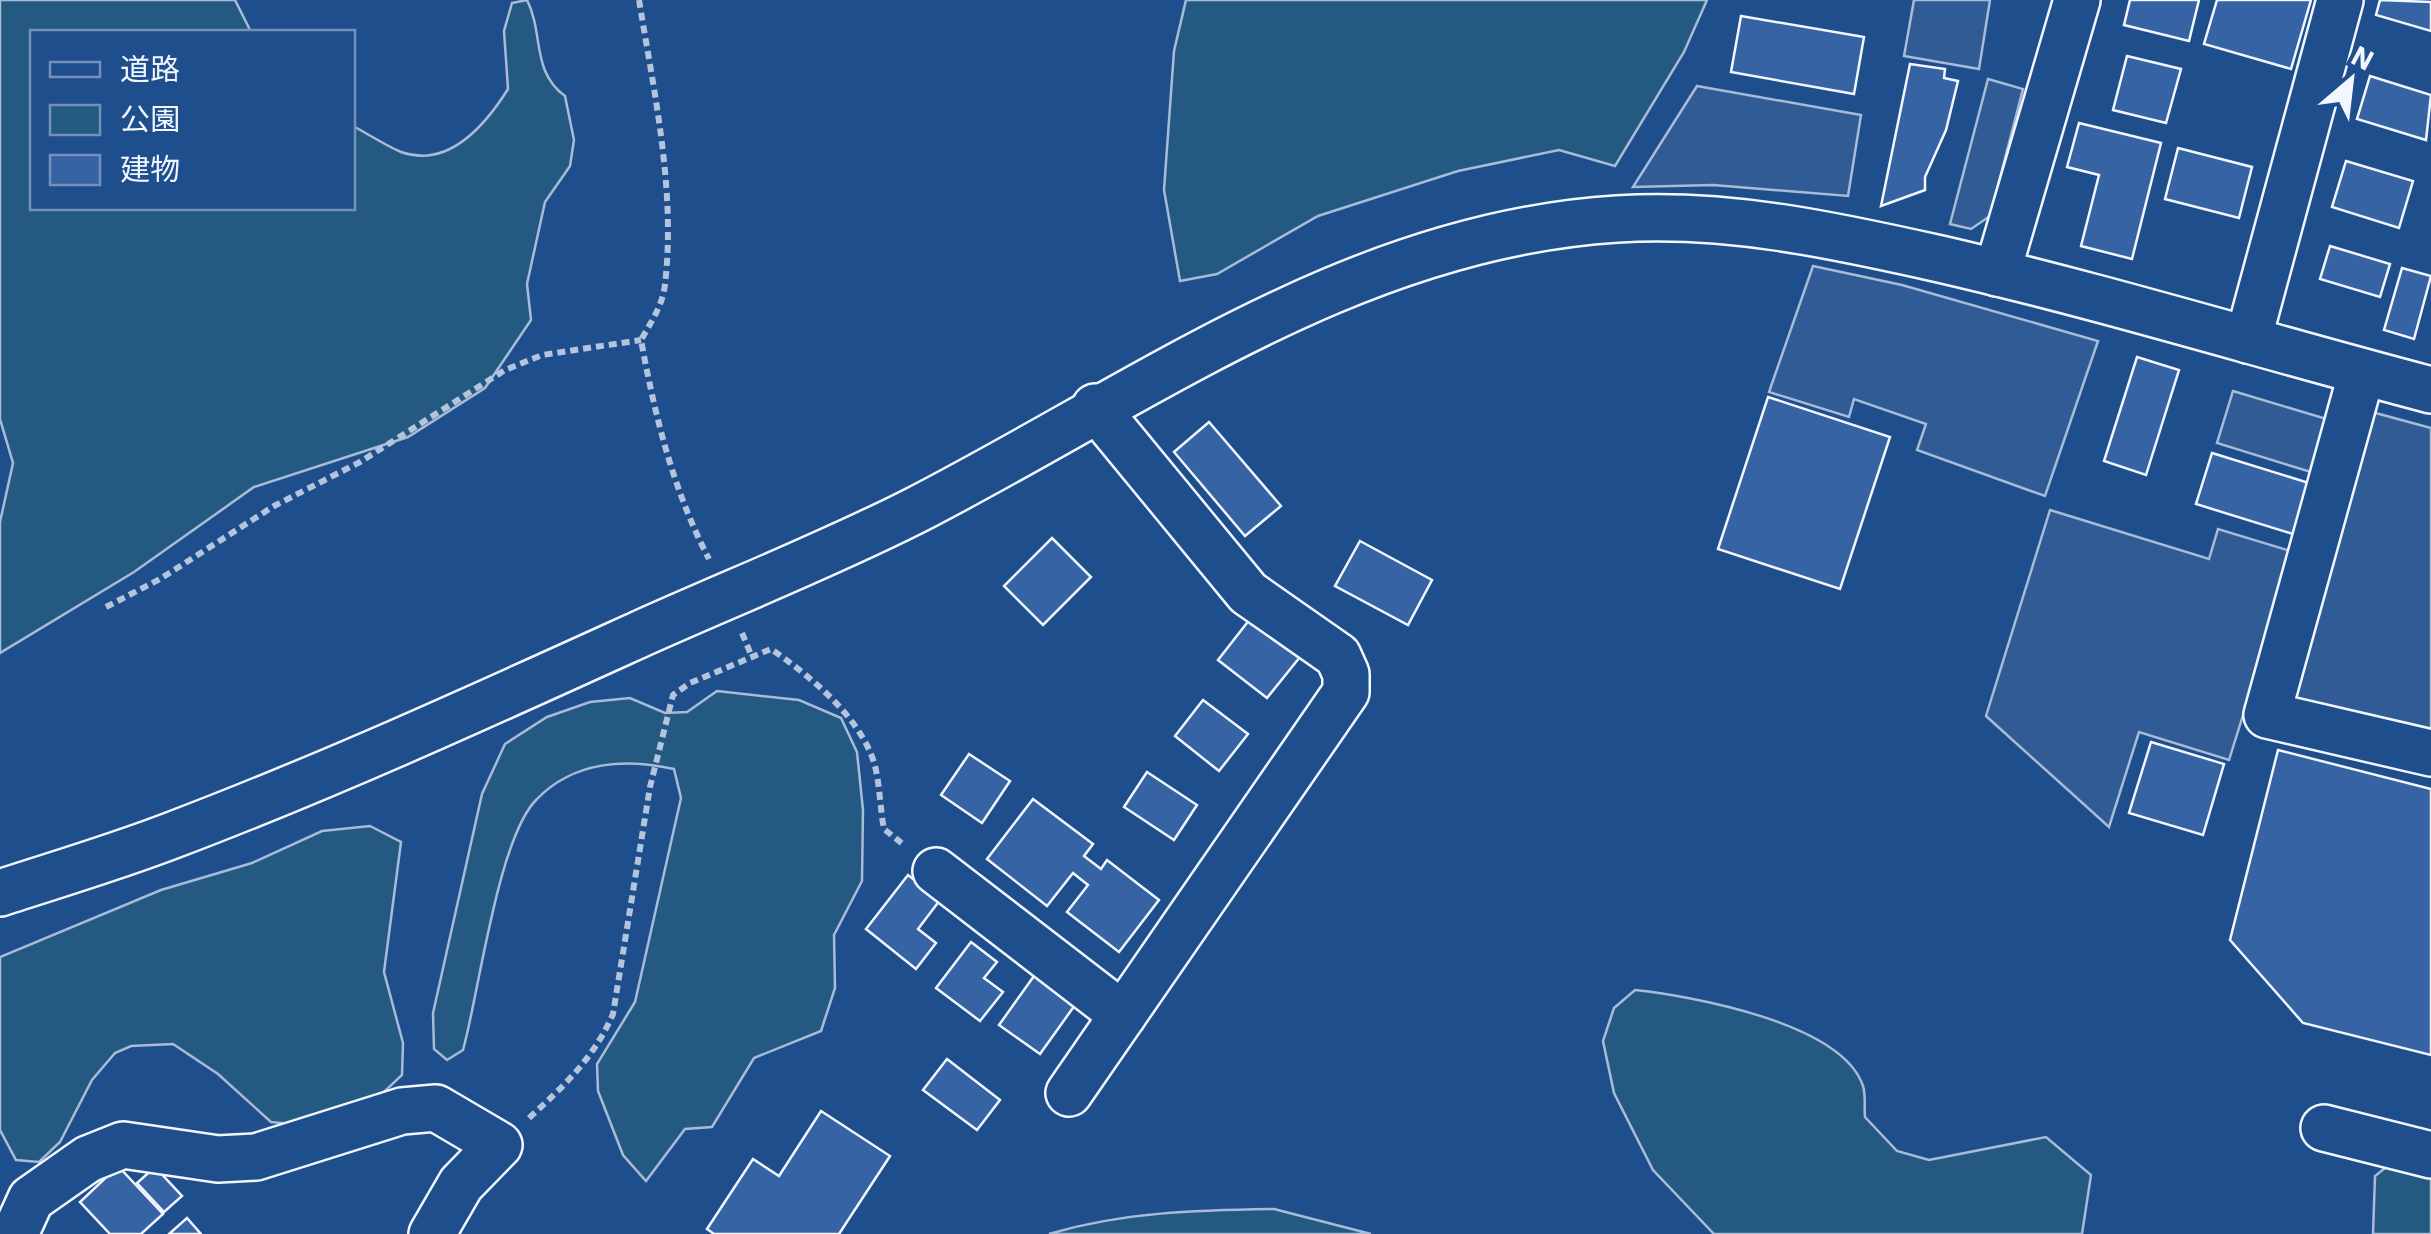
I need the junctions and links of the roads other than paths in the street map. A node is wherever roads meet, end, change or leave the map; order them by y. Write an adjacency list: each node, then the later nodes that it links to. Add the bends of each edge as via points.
1 (2077, 0): 3 (street)
2 (2340, 0): 4 (street)
3 (1997, 272): 4 (street); 7 (street, via 1822,233 1715,219 1616,219 1485,237 1293,306)
4 (2248, 340): 5 (street)
5 (2362, 372): 6 (street); 8 (street, via 2268,714)
6 (2431, 390)
7 (1096, 408): 10 (street, via 913,511 537,681 172,836); 11 (street, via 1248,593 1338,656 1346,674 1346,692)
8 (2431, 753)
9 (936, 871): 11 (street)
10 (0, 893)
11 (1123, 1015): 12 (street)
12 (1069, 1093)
13 (2324, 1128): 14 (street)
14 (2431, 1155)
15 (16, 1234): 16 (street, via 30,1200 88,1159 123,1145 218,1159 256,1157 402,1111 436,1108 499,1146 461,1184)
16 (432, 1234)

